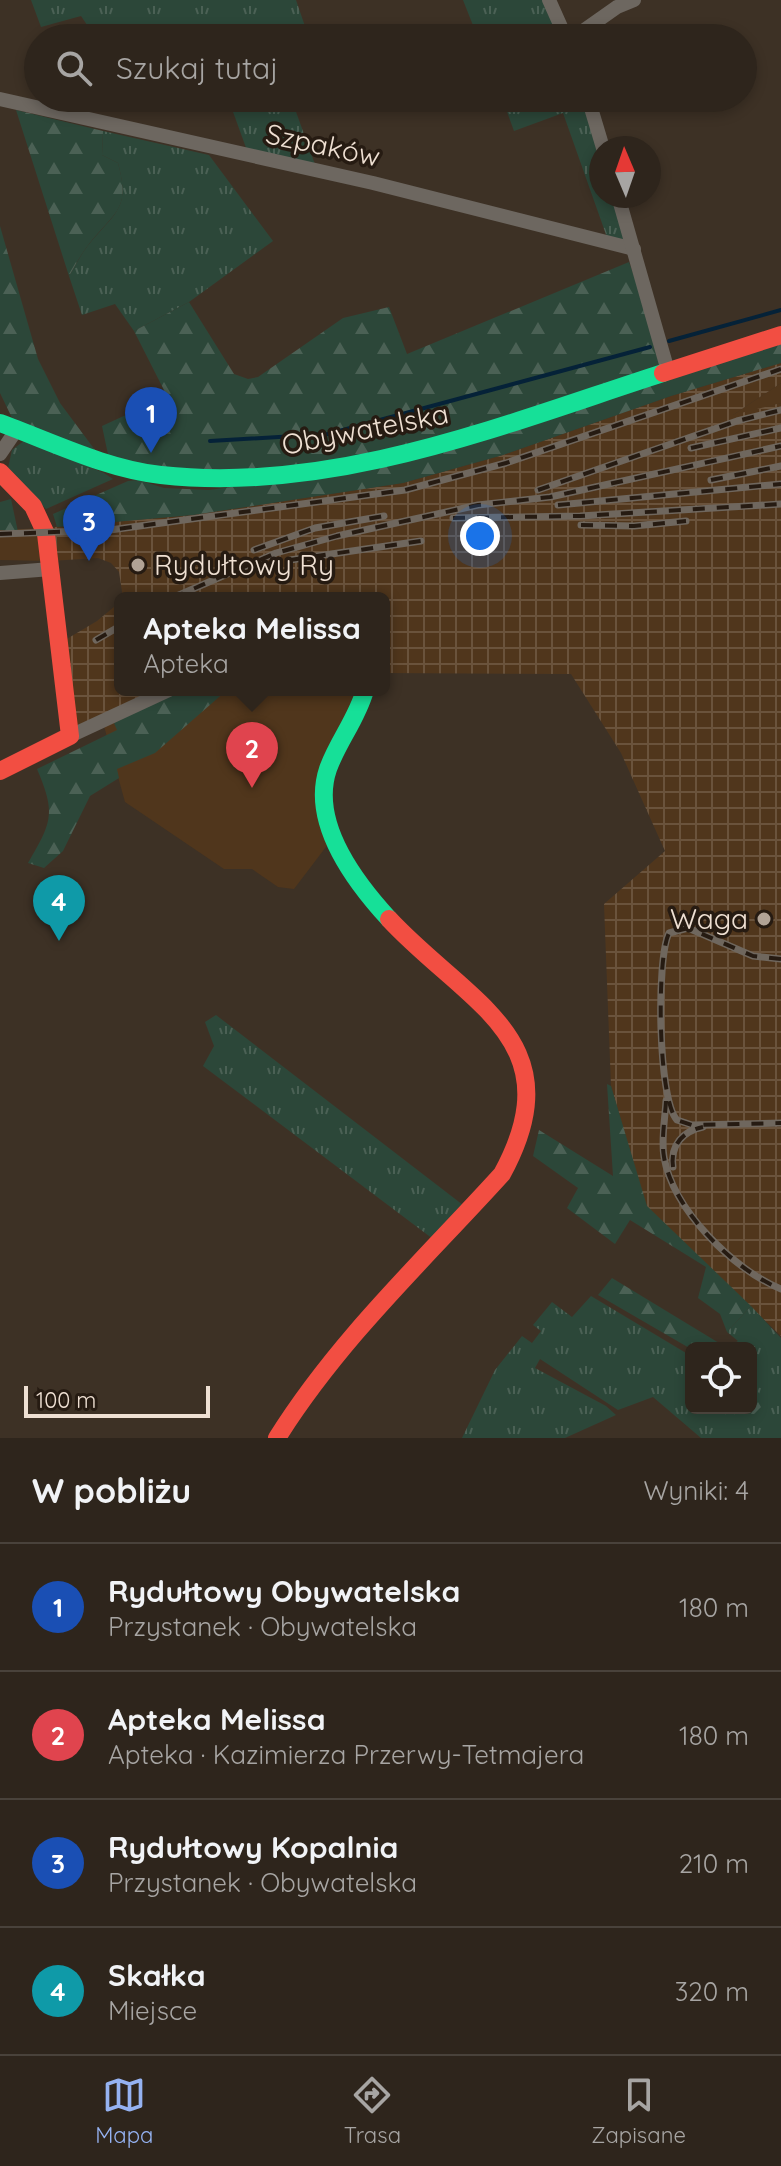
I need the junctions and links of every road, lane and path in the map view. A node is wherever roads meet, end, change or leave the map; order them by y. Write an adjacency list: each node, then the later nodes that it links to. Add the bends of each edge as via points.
1 (549, 0): 3 (street)
2 (634, 0): 4 (street)
3 (560, 24)
4 (593, 24)
5 (0, 99): 6 (street, Szpaków)
6 (24, 104)
7 (58, 112): 11 (street, Szpaków)
8 (592, 112): 9 (street)
9 (599, 136)
10 (622, 208): 11 (street)
11 (634, 249): 13 (street)
12 (781, 335): 13 (street, Obywatelska)
13 (668, 371): 14 (street, Obywatelska, via 404,456 222,479 128,469)
14 (8, 426): 15 (street)
15 (0, 454)
16 (0, 472): 17 (street, via 39,514)
17 (51, 569): 18 (street); 21 (street)
18 (0, 573)
19 (156, 696): 21 (street)
20 (364, 696): 23 (street, via 324,776 336,837 382,913 508,1033 526,1074 525,1119 502,1174 356,1329)
21 (70, 736): 22 (street)
22 (0, 771)
23 (277, 1438)

